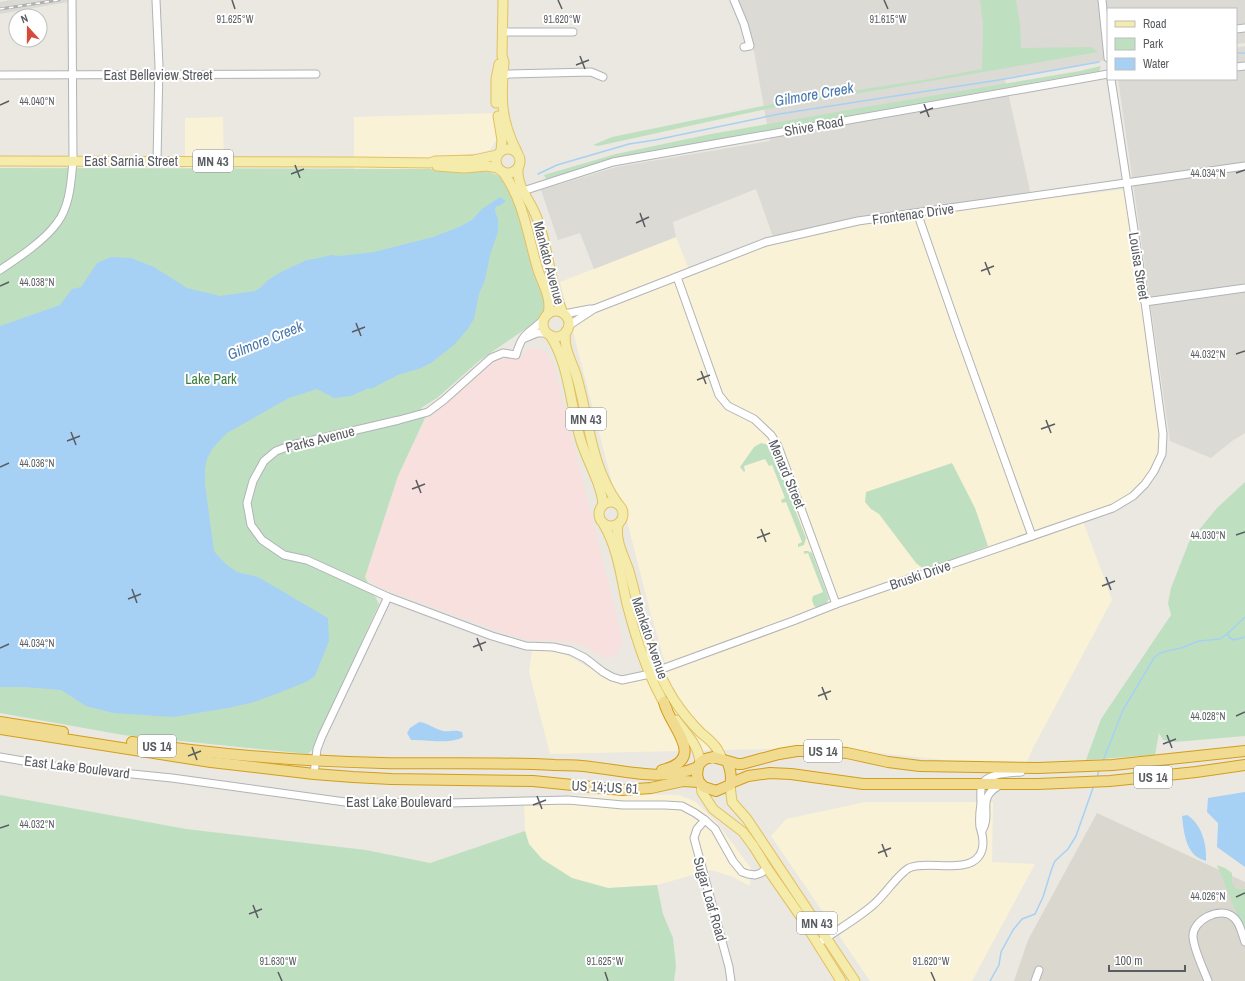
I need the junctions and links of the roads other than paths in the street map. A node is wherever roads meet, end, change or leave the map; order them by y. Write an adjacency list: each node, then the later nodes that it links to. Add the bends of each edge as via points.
1 (72, 0): 14 (street)
2 (156, 0): 15 (street)
3 (503, 0): 6 (main road, Mankato Avenue)
4 (734, 0): 9 (street, via 750,46)
5 (1102, 0): 8 (street)
6 (502, 32): 7 (street); 10 (main road, Mankato Avenue)
7 (573, 32)
8 (1107, 46)
9 (744, 47)
10 (502, 56): 16 (main road, Mankato Avenue); 20 (main road, Mankato Avenue, via 496,89 502,140)
11 (316, 74): 15 (street, East Belleview Street)
12 (1107, 74): 29 (street, Shive Road, via 613,162)
13 (0, 75): 14 (street, East Belleview Street)
14 (73, 75): 15 (street, East Belleview Street); 21 (street)
15 (159, 75): 22 (street)
16 (503, 76): 17 (street, via 591,72); 19 (main road, Mankato Avenue, via 503,113 508,134)
17 (603, 77)
18 (1111, 80): 28 (street, Louisa Street)
19 (517, 152): 20 (main road, MN 43, via 509,149); 26 (main road, Mankato Avenue / MN 43, via 520,160)
20 (499, 153): 24 (main road, East Sarnia Street / MN 43, via 474,160); 27 (main road, Mankato Avenue / MN 43, via 496,162)
21 (73, 161): 22 (main road, East Sarnia Street / MN 43); 23 (main road, East Sarnia Street / MN 43); 31 (street, via 71,187 58,223 31,249)
22 (157, 161): 24 (main road, East Sarnia Street / MN 43)
23 (0, 162)
24 (430, 163): 27 (main road, East Sarnia Street / MN 43, via 454,167 487,166)
25 (1245, 166): 28 (street, Frontenac Drive)
26 (518, 169): 27 (main road, MN 43, via 511,173); 29 (main road, Mankato Avenue / MN 43)
27 (501, 170): 37 (main road, Mankato Avenue / MN 43, via 514,190 528,228 549,300)
28 (1127, 183): 30 (street, Frontenac Drive); 34 (street, Louisa Street)
29 (523, 191): 36 (main road, Mankato Avenue / MN 43, via 541,228 553,286)
30 (919, 213): 32 (street, Frontenac Drive, via 858,221 766,242); 46 (street)
31 (0, 270)
32 (677, 277): 35 (street, Frontenac Drive); 48 (street, Menard Street, via 719,395 728,406 754,419 771,435 778,446)
33 (1245, 288): 34 (street)
34 (1145, 302): 41 (street, Louisa Street, via 1163,434)
35 (594, 309): 36 (street, Frontenac Drive); 38 (street, Frontenac Drive)
36 (564, 314): 37 (main road, Mankato Avenue, via 555,311); 38 (main road, Mankato Avenue / MN 43)
37 (546, 316): 39 (main road, Mankato Avenue / MN 43, via 544,326); 40 (street, Parks Avenue)
38 (567, 329): 39 (main road, via 559,336); 42 (main road, Mankato Avenue / MN 43, via 566,346 578,379 595,457 604,482)
39 (548, 334): 40 (street, via 537,333); 43 (main road, Mankato Avenue / MN 43, via 558,349 580,438 600,488)
40 (523, 338): 47 (street, Parks Avenue, via 516,355 503,353 491,358 428,412 292,445 276,451 264,461 247,503 251,525 262,540 284,555 307,560)
41 (1162, 454): 46 (street, Bruski Drive, via 1154,471 1133,496 1113,508)
42 (618, 504): 43 (main road, via 611,502); 44 (main road, Mankato Avenue / MN 43, via 624,515)
43 (602, 505): 45 (main road, Mankato Avenue / MN 43, via 599,515)
44 (618, 524): 45 (main road, via 612,527); 49 (main road, Mankato Avenue / MN 43, via 617,533)
45 (604, 525): 49 (main road, Mankato Avenue / MN 43, via 616,553 634,628)
46 (1032, 536): 48 (street, Bruski Drive)
47 (388, 597): 49 (street, Parks Avenue, via 526,646 572,651 603,672 622,680); 56 (street, via 322,736)
48 (836, 604): 49 (street, Bruski Drive)
49 (654, 672): 50 (main road, Mankato Avenue / MN 43); 55 (main road, Mankato Avenue / MN 43, via 691,722 714,745)
50 (664, 702): 57 (main road, Mankato Avenue / MN 43, via 695,745 699,754); 60 (highway, via 668,716 683,739 684,755 672,767)
51 (0, 722): 56 (highway, US 14, via 184,750)
52 (0, 729): 61 (highway, US 14, via 211,762)
53 (1245, 751): 59 (highway, US 14, via 1113,765)
54 (0, 757): 66 (street, East Lake Boulevard, via 53,766 172,778 345,802 581,800 623,805 682,806)
55 (724, 760): 57 (highway, US 14;US 61 / US 14, via 713,757); 59 (highway, US 14;US 61 / US 14, via 742,764 779,754 819,751 847,753 920,766); 63 (highway, via 730,769)
56 (315, 761): 60 (highway, US 14;US 61 / US 14, via 555,764); 61 (street)
57 (699, 765): 60 (highway, US 14;US 61 / US 14, via 663,774); 62 (highway, via 697,775)
58 (1245, 765): 65 (highway, US 14, via 1110,781)
59 (1038, 768): 64 (street, via 987,778)
60 (632, 773)
61 (314, 774): 62 (highway, US 14;US 61 / US 14, via 391,779 533,781 622,790 651,788 683,781)
62 (700, 784): 63 (highway, US 14;US 61 / US 14, via 716,791); 68 (main road, MN 43, via 713,809 743,832)
63 (730, 784): 64 (highway, US 14;US 61 / US 14, via 748,776 770,773 863,784); 69 (main road, MN 43, via 732,802 748,819)
64 (982, 785): 65 (highway, US 14); 67 (street)
65 (1000, 785): 67 (street, via 992,789 987,796 986,822)
66 (705, 820): 68 (street, East Lake Boulevard, via 715,829 742,872 754,875); 74 (street, Sugar Loaf Road, via 697,829 694,838)
67 (982, 831): 69 (street, via 982,852 976,860 958,866 908,868 872,906)
68 (767, 868): 71 (main road, MN 43)
69 (826, 937): 71 (street); 75 (main road, MN 43)
70 (1245, 942): 77 (street, via 1237,922 1230,914 1216,914 1202,920 1193,938)
71 (818, 943): 73 (main road, MN 43)
72 (1039, 970): 76 (street)
73 (841, 980)
74 (731, 981)
75 (855, 981)
76 (1034, 981)
77 (1208, 981)

